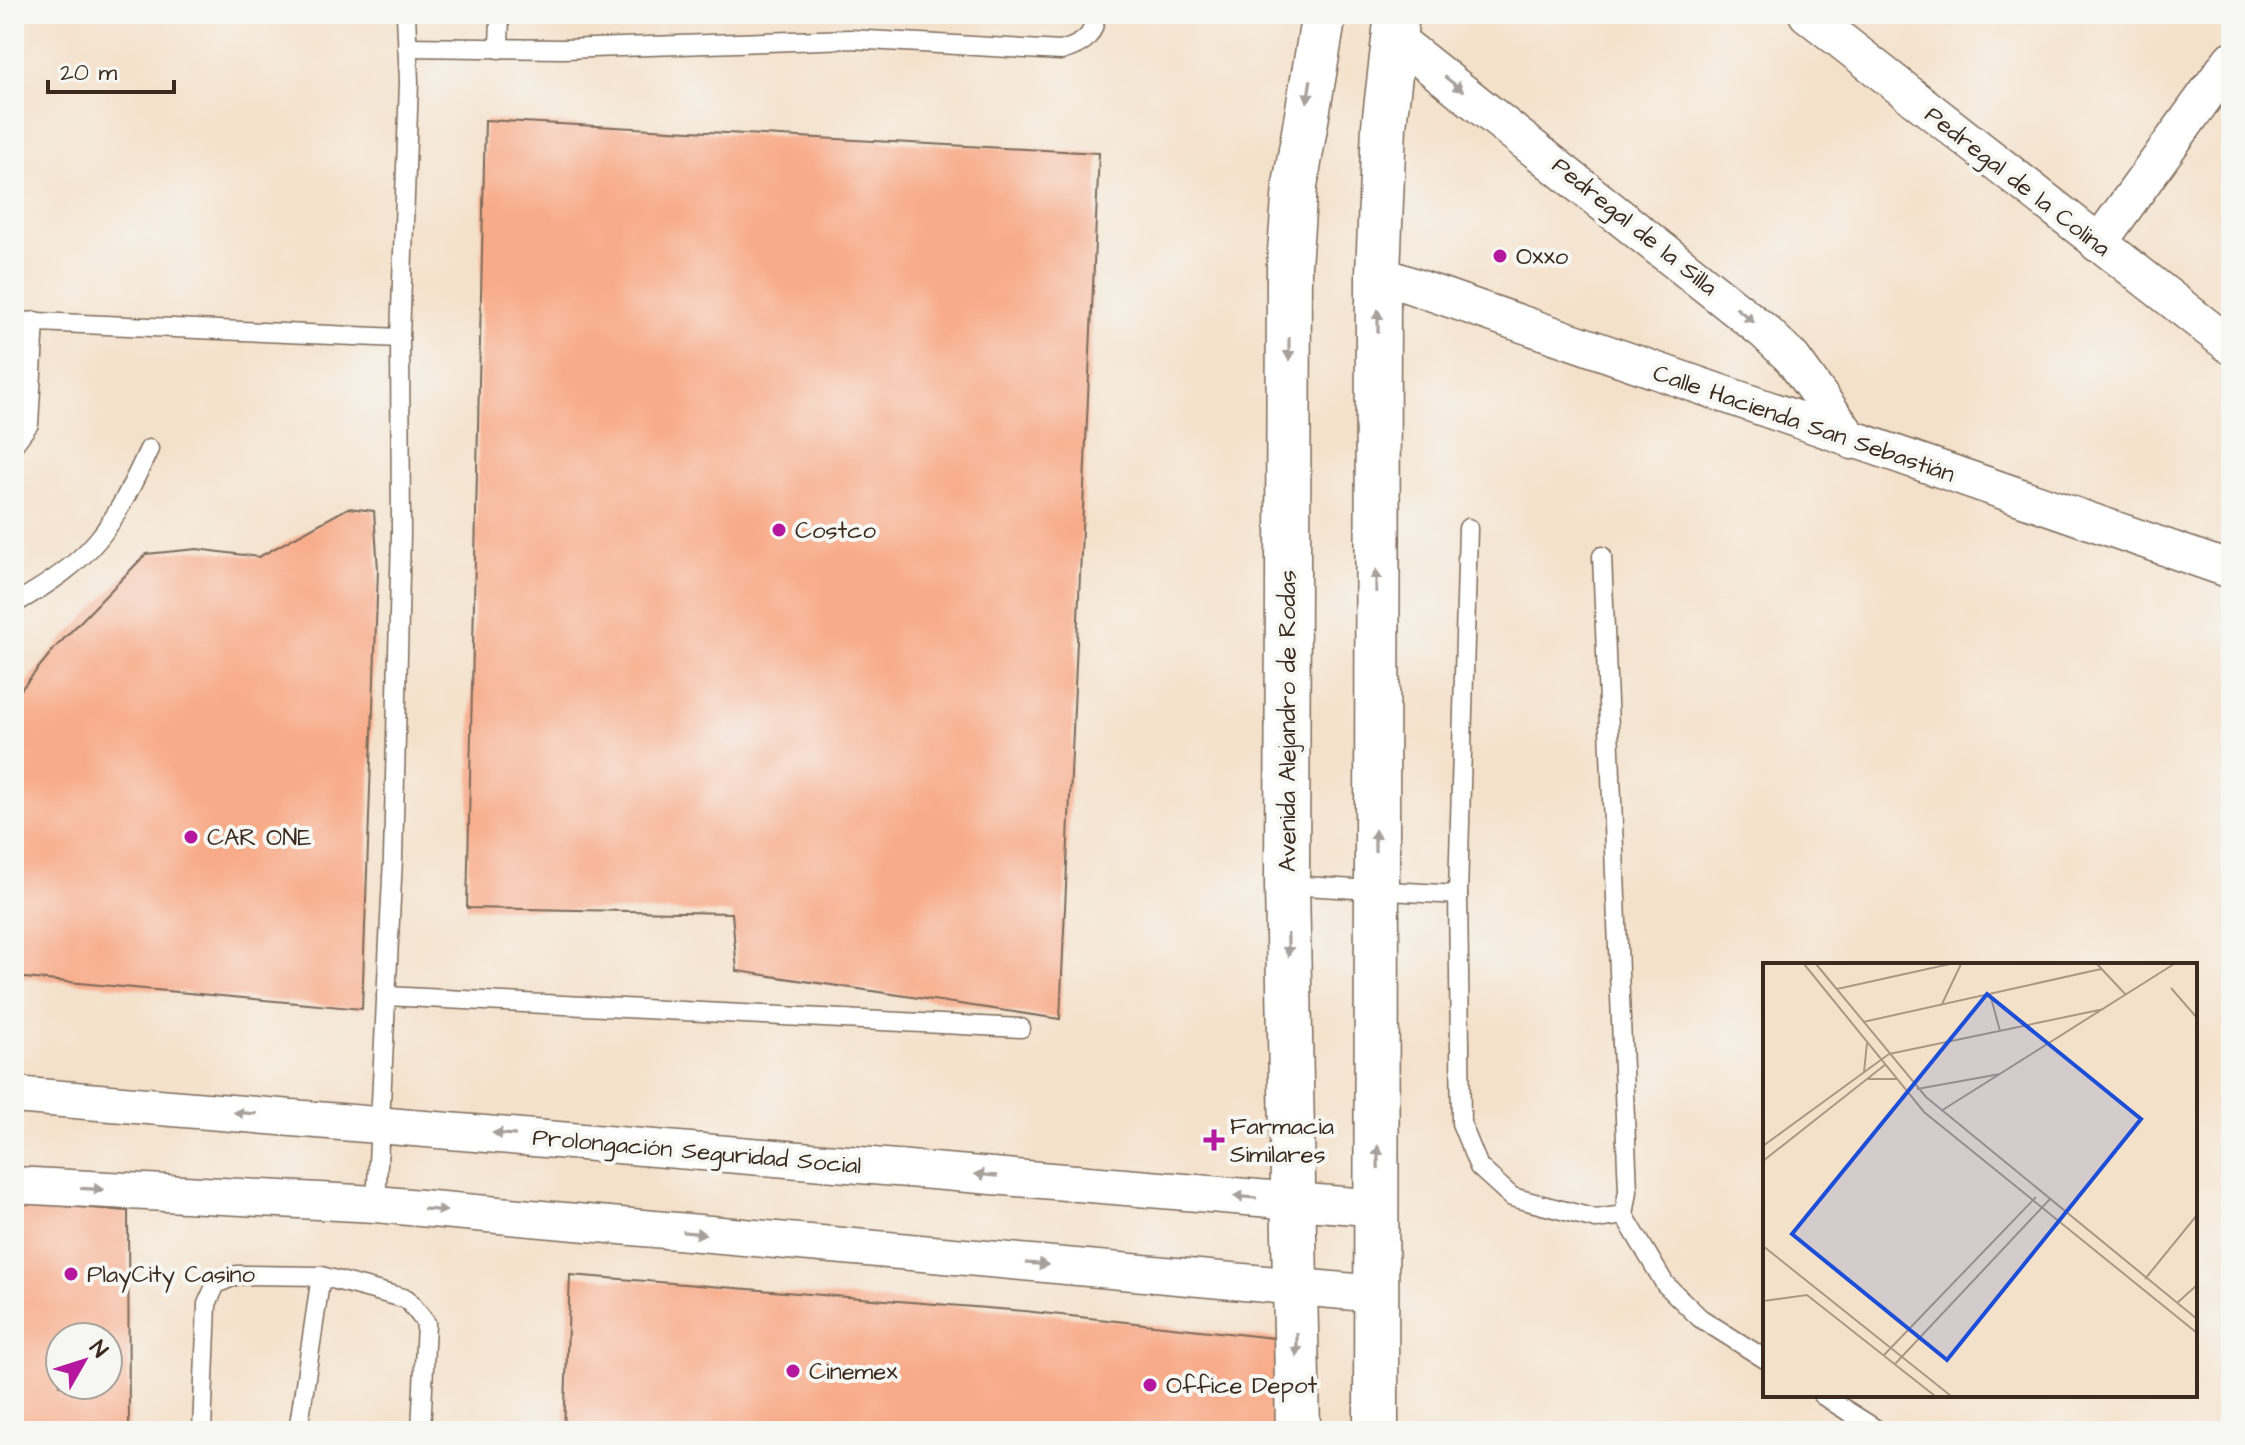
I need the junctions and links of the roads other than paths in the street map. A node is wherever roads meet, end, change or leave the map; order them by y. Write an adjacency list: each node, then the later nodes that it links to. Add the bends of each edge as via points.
1 (406, 14): 7 (lane)
2 (500, 14): 8 (lane)
3 (1096, 14): 8 (lane, via 1087,40 1061,51 850,39)
4 (1324, 14): 23 (street, Avenida Alejandro de Rodas, one-way to 23, via 1295,186 1289,265)
5 (1807, 14): 10 (street, Pedregal de la Colina)
6 (1395, 25): 11 (street, via 1384,126); 16 (street, Pedregal de la Silla, one-way to 16, via 1765,332 1792,358)
7 (407, 47): 8 (lane); 14 (lane)
8 (499, 49)
9 (2231, 60): 10 (street)
10 (2098, 244): 15 (street, Pedregal de la Colina)
11 (1378, 274): 16 (street, Calle Hacienda San Sebastián); 24 (street, one-way to 11)
12 (14, 321): 13 (lane)
13 (35, 321): 14 (lane); 17 (lane, via 29,424)
14 (400, 338): 26 (lane, via 401,533)
15 (2231, 346)
16 (1852, 441): 21 (street, Calle Hacienda San Sebastián)
17 (14, 444)
18 (149, 449): 22 (lane, via 118,515 89,553 48,586)
19 (1468, 528): 25 (lane)
20 (1602, 556): 34 (lane, via 1628,1191)
21 (2231, 570)
22 (14, 604)
23 (1287, 885): 24 (lane); 31 (street, Avenida Alejandro de Rodas, one-way to 31)
24 (1375, 890): 25 (lane); 33 (street, one-way to 24)
25 (1458, 895): 34 (lane, via 1461,1123 1479,1167 1512,1197 1596,1219)
26 (386, 996): 27 (lane); 29 (lane)
27 (1021, 1028)
28 (14, 1095): 29 (street, Prolongación Seguridad Social, one-way to 28)
29 (379, 1124): 31 (street, Prolongación Seguridad Social, one-way to 29); 32 (lane)
30 (14, 1185): 32 (street, one-way to 32)
31 (1295, 1202): 33 (street, Prolongación Seguridad Social); 36 (street, Avenida Alejandro de Rodas)
32 (376, 1204): 36 (street, one-way to 36)
33 (1379, 1208): 37 (street)
34 (1624, 1215): 38 (lane, via 1665,1284 1700,1318)
35 (321, 1276): 40 (lane, via 237,1275 216,1284 207,1304); 41 (lane); 42 (lane, via 407,1299 426,1323)
36 (1297, 1288): 37 (street); 43 (street, Avenida Alejandro de Rodas, one-way to 43)
37 (1377, 1294): 44 (street)
38 (1763, 1358)
39 (1825, 1397): 45 (lane)
40 (202, 1431)
41 (298, 1431)
42 (421, 1431)
43 (1298, 1431)
44 (1376, 1431)
45 (1879, 1431)

